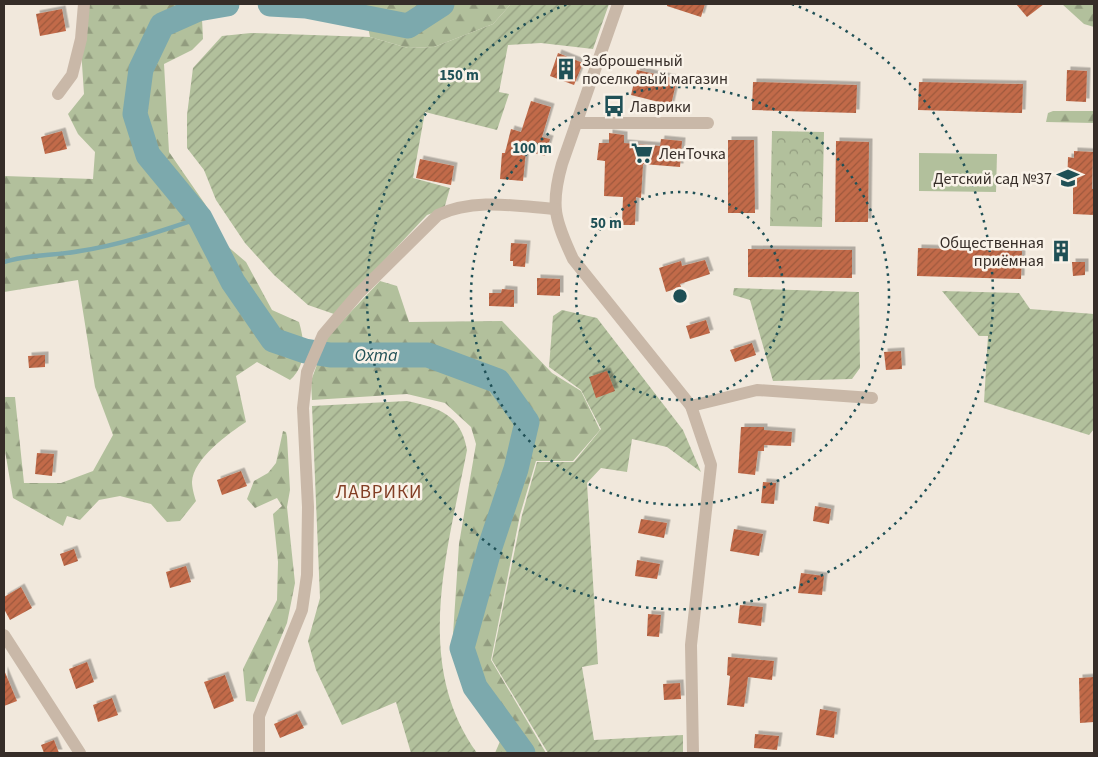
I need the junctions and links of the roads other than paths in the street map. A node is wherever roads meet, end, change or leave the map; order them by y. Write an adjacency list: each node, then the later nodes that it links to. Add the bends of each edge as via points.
1 (84, 4): 3 (street, via 81,38 72,75)
2 (618, 4): 4 (street)
3 (58, 94)
4 (576, 123): 5 (street); 6 (street, via 556,187)
5 (708, 123)
6 (555, 210): 8 (street, via 562,235 574,259); 11 (street, via 486,204 451,209 438,215 358,294 323,334 307,372 303,408 308,507 307,575 302,610 259,716)
7 (872, 398): 8 (street, via 757,390)
8 (692, 406): 12 (street, via 710,465 691,645)
9 (4, 635): 10 (street)
10 (80, 753)
11 (258, 753)
12 (693, 753)

